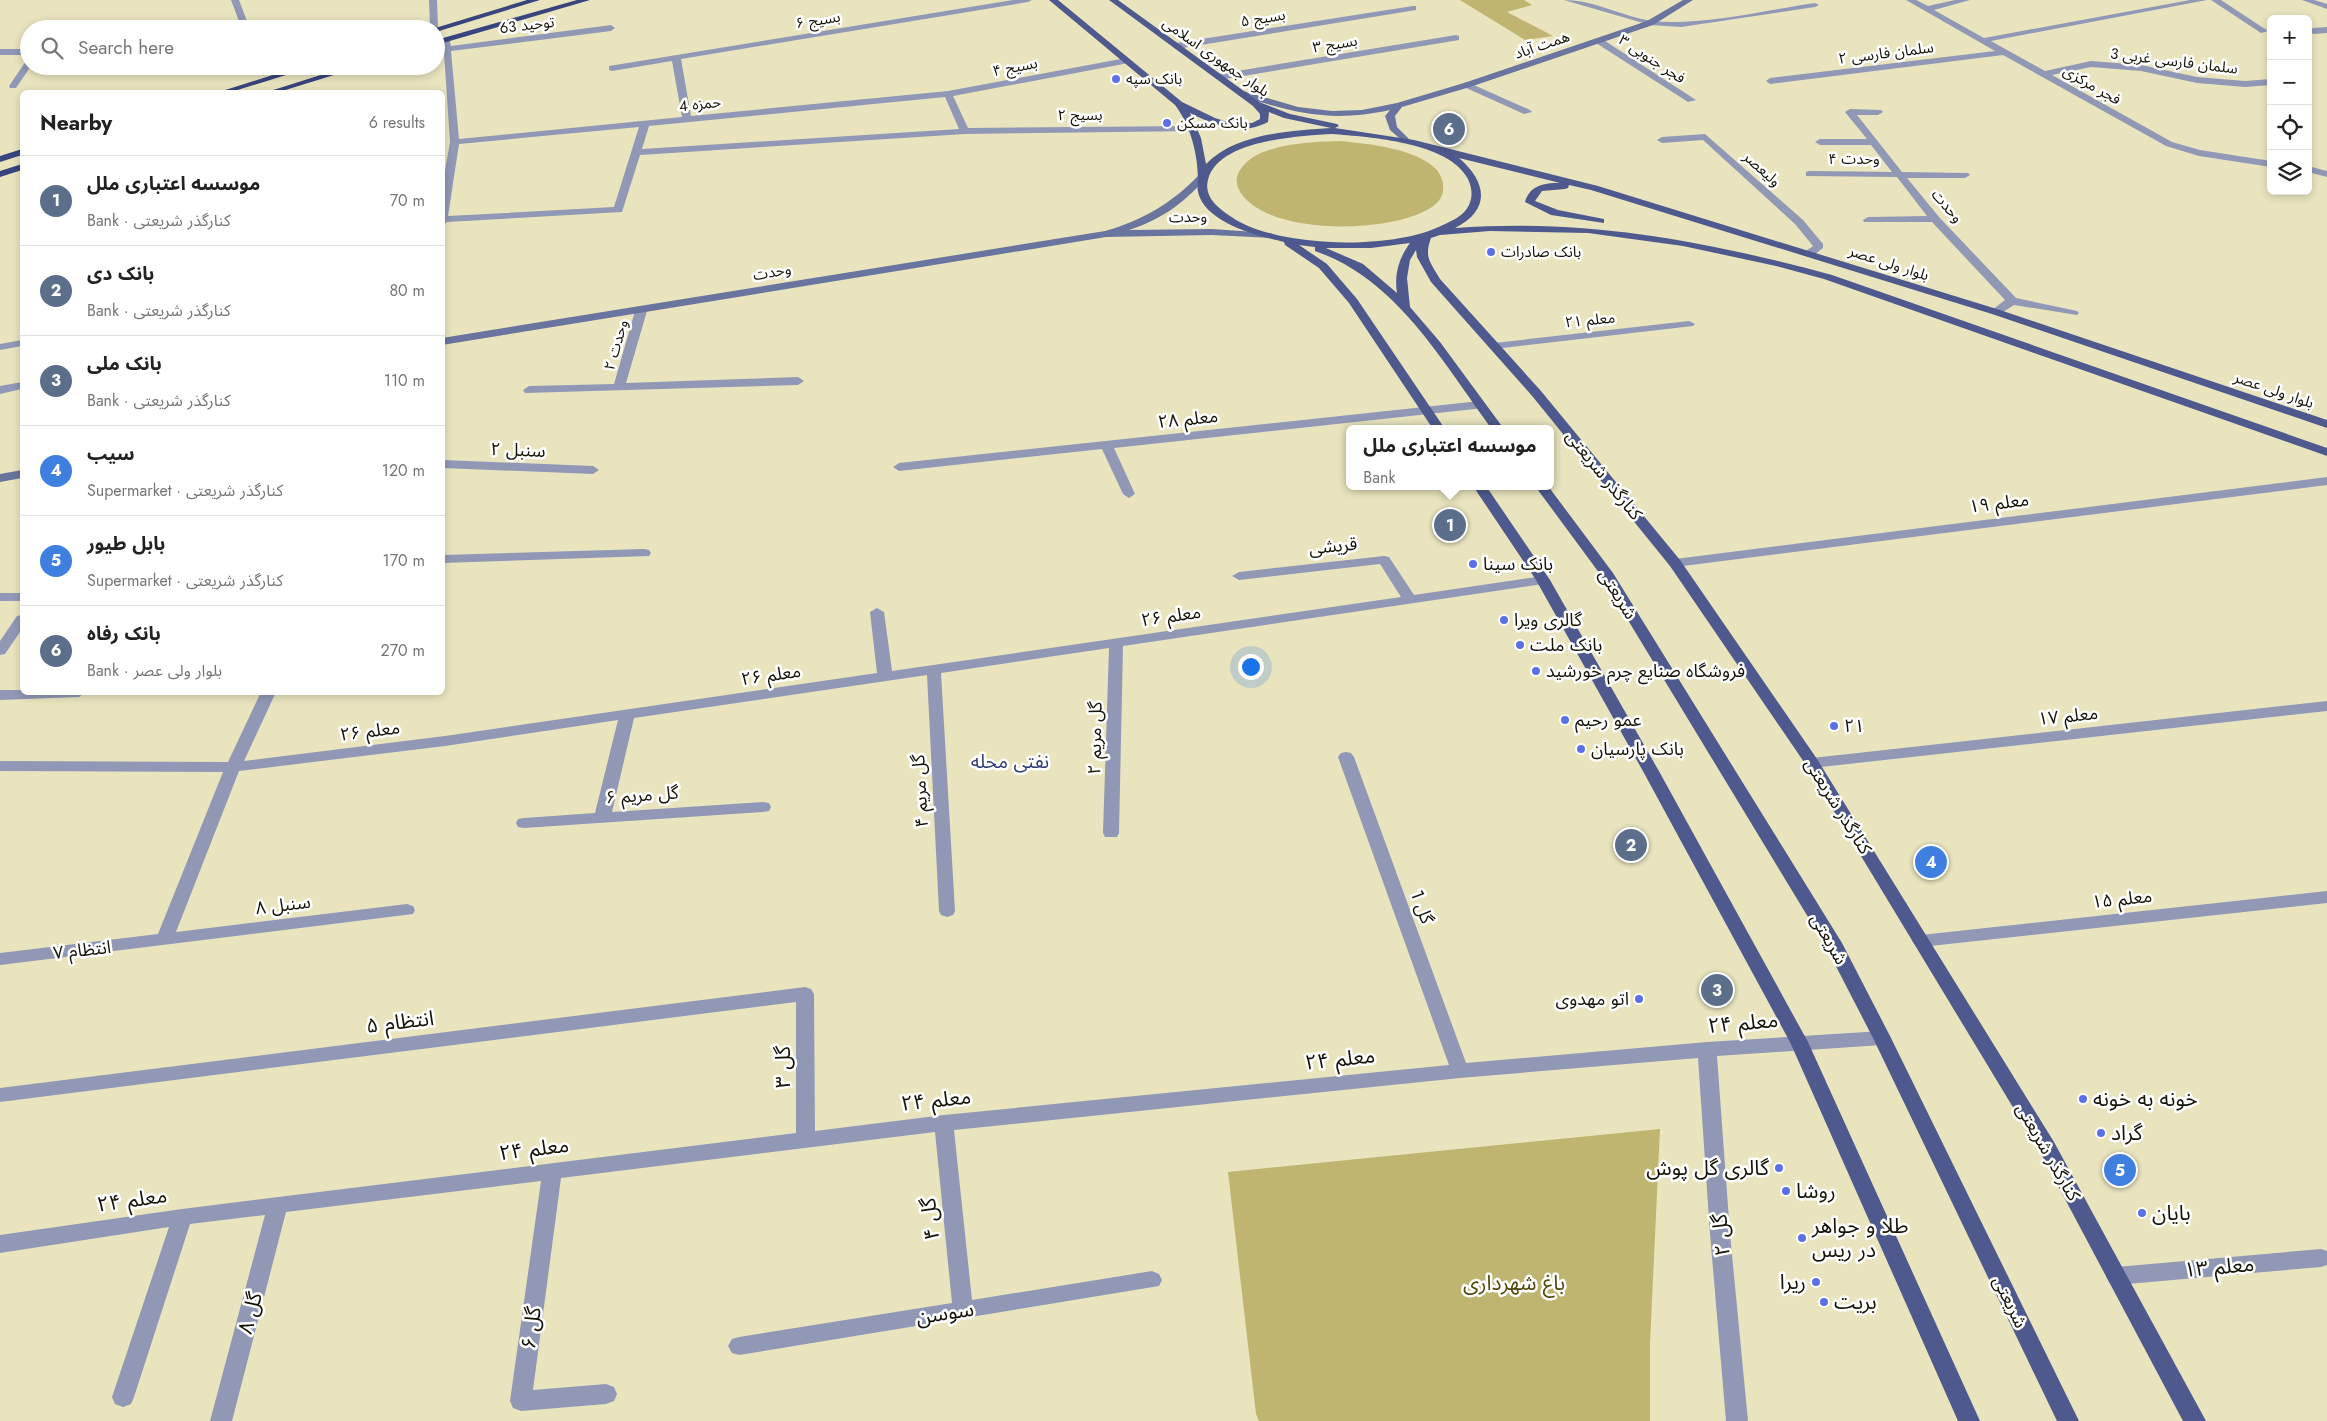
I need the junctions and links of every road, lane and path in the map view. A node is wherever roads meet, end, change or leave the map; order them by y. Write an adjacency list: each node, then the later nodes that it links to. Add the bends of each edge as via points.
1 (235, 0): 19 (street)
2 (433, 0): 20 (street)
3 (536, 0): 22 (highway)
4 (586, 0): 30 (highway)
5 (1028, 0): 35 (street, بسیج ۶)
6 (1052, 0): 36 (main road)
7 (1113, 0): 31 (main road, بلوار جمهوری اسلامی)
8 (1568, 0): 21 (street)
9 (1689, 0): 21 (main road, همت آباد)
10 (1910, 0): 18 (street, فجر مرکزی)
11 (1966, 0): 18 (street)
12 (2203, 0): 28 (street)
13 (2215, 0): 25 (street)
14 (2306, 0): 16 (street)
15 (1815, 4): 21 (street, via 1681,25)
16 (2327, 7)
17 (1413, 8): 31 (street, بسیج ۵)
18 (1927, 9): 28 (street, فجر مرکزی)
19 (243, 20)
20 (434, 20)
21 (1650, 24): 29 (main road, همت آباد)
22 (445, 26)
23 (611, 28): 30 (street, توحید 63)
24 (2327, 30): 26 (street)
25 (2264, 31)
26 (2313, 32)
27 (1456, 38): 42 (street, بسیج ۳)
28 (1984, 40): 34 (street, فجر مرکزی)
29 (1599, 41): 45 (main road, همت آباد); 51 (street, فجر جنوبی ۳)
30 (447, 45): 64 (street)
31 (1176, 46): 42 (main road, بلوار جمهوری اسلامی)
32 (0, 52): 33 (street)
33 (20, 52)
34 (2006, 52): 38 (street, فجر مرکزی); 43 (street, سلمان فارسی ۲)
35 (676, 58): 37 (street, بسیج ۶); 57 (street)
36 (1126, 61): 49 (street, بسیج ۴); 52 (main road)
37 (612, 68)
38 (2045, 74): 44 (street, سلمان فارسی غربی 3, via 2090,64 2142,68 2197,80); 71 (street, فجر مرکزی, via 2169,144 2199,153)
39 (21, 75): 46 (street)
40 (281, 75): 47 (highway)
41 (329, 75): 48 (highway)
42 (1219, 77): 50 (main road, بلوار جمهوری اسلامی)
43 (1770, 81)
44 (2267, 82)
45 (1467, 85): 54 (main road, همت آباد); 55 (street)
46 (13, 86)
47 (230, 90)
48 (279, 90)
49 (948, 94): 57 (street, حمزه 4); 60 (street)
50 (1243, 94): 53 (main road, بلوار جمهوری اسلامی); 54 (main road, همت آباد, via 1280,106 1332,114 1362,113)
51 (1691, 100)
52 (1178, 103): 53 (main road, via 1220,124 1236,127 1265,120 1265,113); 59 (main road)
53 (1256, 104): 61 (main road, بلوار جمهوری اسلامی, via 1287,116)
54 (1399, 105): 62 (main road, via 1390,116 1393,128)
55 (1527, 112)
56 (1878, 112): 66 (street, وحدت, via 1850,112)
57 (687, 119): 58 (street, حمزه 4)
58 (645, 124): 64 (street, حمزه 4); 68 (street)
59 (1195, 129): 60 (street, بسیج ۲); 81 (main road)
60 (965, 131): 68 (street, بسیج ۲)
61 (1370, 134): 62 (main road); 81 (main road, via 1295,133 1261,139 1232,149 1212,162)
62 (1404, 140): 67 (main road)
63 (1662, 140): 92 (street, ولیعصر, via 1705,137 1799,222 1819,246)
64 (456, 142): 82 (street)
65 (1820, 142): 66 (street)
66 (1874, 142): 78 (street, وحدت)
67 (1436, 150): 83 (main road, بلوار ولی عصر); 88 (main road, via 1460,164 1474,179 1478,196 1473,209 1459,221)
68 (637, 152): 85 (street, via 618,210)
69 (20, 153): 70 (highway)
70 (0, 159)
71 (2267, 163)
72 (2327, 165): 74 (street)
73 (20, 168): 76 (highway)
74 (2312, 168)
75 (2312, 170): 79 (street)
76 (0, 174)
77 (1809, 174): 78 (street, وحدت ۴)
78 (1899, 174): 80 (street, وحدت ۴); 84 (street, وحدت)
79 (2327, 174)
80 (1965, 175)
81 (1202, 177): 87 (main road, وحدت, via 1185,197 1162,212 1140,225); 89 (main road, via 1202,194 1211,207 1251,230)
82 (445, 185)
83 (1594, 188): 91 (main road, via 1547,187 1535,190 1530,202 1555,213); 92 (main road, بلوار ولی عصر)
84 (1935, 219): 86 (street); 93 (street, وحدت)
85 (445, 220)
86 (1868, 220)
87 (1106, 234): 89 (main road, وحدت, via 1212,232); 95 (main road, وحدت)
88 (1432, 234): 90 (main road, via 1381,245 1347,246); 91 (main road, بلوار ولی عصر, via 1517,226 1579,228); 94 (main road, via 1414,244 1405,259 1402,287); 101 (main road, کنارگذر شریعتی, via 1421,250 1427,267)
89 (1275, 237): 90 (main road); 109 (main road, via 1300,249 1323,266 1353,301)
90 (1295, 241): 94 (main road, via 1364,269)
91 (1708, 246): 114 (main road, بلوار ولی عصر, via 1828,277)
92 (1810, 253): 96 (main road, بلوار ولی عصر)
93 (2012, 301): 96 (street); 97 (street)
94 (1406, 307): 108 (main road)
95 (641, 311): 99 (main road, وحدت); 105 (street, وحدت ۲)
96 (1996, 312): 110 (main road, بلوار ولی عصر)
97 (2073, 313)
98 (1690, 324): 101 (street, معلم ۲۱)
99 (445, 342)
100 (20, 343): 102 (street)
101 (1494, 346): 126 (main road, کنارگذر شریعتی)
102 (0, 347)
103 (798, 381): 105 (street)
104 (20, 386): 106 (street)
105 (619, 387): 107 (street)
106 (0, 390)
107 (529, 390)
108 (1480, 405): 109 (street, معلم ۲۸); 112 (main road)
109 (1427, 411): 111 (main road); 113 (street, معلم ۲۸)
110 (2327, 424)
111 (1436, 425)
112 (1495, 425)
113 (1106, 445): 116 (street, معلم ۲۸); 123 (street)
114 (2327, 452)
115 (445, 464): 117 (street, سنبل ۲)
116 (899, 467)
117 (593, 470)
118 (20, 474): 119 (main road)
119 (0, 478)
120 (2327, 481): 126 (street, معلم ۱۹)
121 (1482, 490): 128 (main road)
122 (1544, 490): 158 (main road, شریعتی, via 1606,573 1833,943)
123 (1129, 494)
124 (644, 553): 125 (street)
125 (445, 559)
126 (1675, 563): 144 (main road, کنارگذر شریعتی)
127 (1239, 576): 131 (street, قریشی, via 1384,560)
128 (1543, 580): 131 (street, معلم ۲۶); 159 (main road)
129 (0, 597): 130 (street)
130 (20, 597)
131 (1410, 600): 134 (street, معلم ۲۶)
132 (877, 612): 137 (street)
133 (20, 622): 135 (street)
134 (1116, 643): 136 (street, معلم ۲۶); 150 (street, گل مریم ۲)
135 (0, 651)
136 (934, 670): 137 (street, معلم ۲۶); 153 (street, گل مریم ۴)
137 (886, 677): 142 (street, معلم ۲۶)
138 (20, 693): 139 (street)
139 (0, 694)
140 (268, 695): 146 (street)
141 (2327, 706): 144 (street, معلم ۱۷)
142 (627, 715): 146 (street, معلم ۲۶); 148 (street)
143 (1346, 757): 161 (street, گل 1)
144 (1812, 763): 155 (main road, کنارگذر شریعتی)
145 (0, 766): 146 (street, معلم ۲۶)
146 (233, 767): 154 (street)
147 (763, 807): 148 (street, گل مریم ۶)
148 (602, 818): 149 (street, گل مریم ۶)
149 (524, 823)
150 (1111, 833)
151 (2327, 897): 155 (street, معلم ۱۵)
152 (407, 910): 154 (street, سنبل ۸)
153 (947, 911)
154 (164, 940): 156 (street, انتظام ۷)
155 (1921, 941): 170 (main road, کنارگذر شریعتی, via 2047,1147)
156 (0, 959)
157 (805, 994): 162 (street, انتظام ۵); 164 (street, گل ۳)
158 (1882, 1038): 159 (street, معلم ۲۴); 179 (main road, شریعتی)
159 (1799, 1042): 160 (street, معلم ۲۴); 178 (main road)
160 (1707, 1049): 161 (street, معلم ۲۴); 177 (street, گل ۲)
161 (1460, 1071): 163 (street, معلم ۲۴)
162 (0, 1096)
163 (944, 1123): 164 (street, معلم ۲۴); 172 (street, گل ۴)
164 (806, 1140): 165 (street, معلم ۲۴)
165 (552, 1171): 166 (street, معلم ۲۴); 174 (street, گل ۶, via 521,1401)
166 (278, 1205): 167 (street, معلم ۲۴); 176 (street, گل ۸)
167 (182, 1217): 168 (street, معلم ۲۴); 175 (street)
168 (0, 1244)
169 (2321, 1258): 170 (street, معلم ۱۳)
170 (2116, 1276): 180 (main road, کنارگذر شریعتی)
171 (1152, 1280): 172 (street, سوسن)
172 (963, 1310): 173 (street, سوسن)
173 (739, 1346)
174 (606, 1394)
175 (123, 1397)
176 (221, 1421)
177 (1737, 1421)
178 (1969, 1421)
179 (2068, 1421)
180 (2195, 1421)

